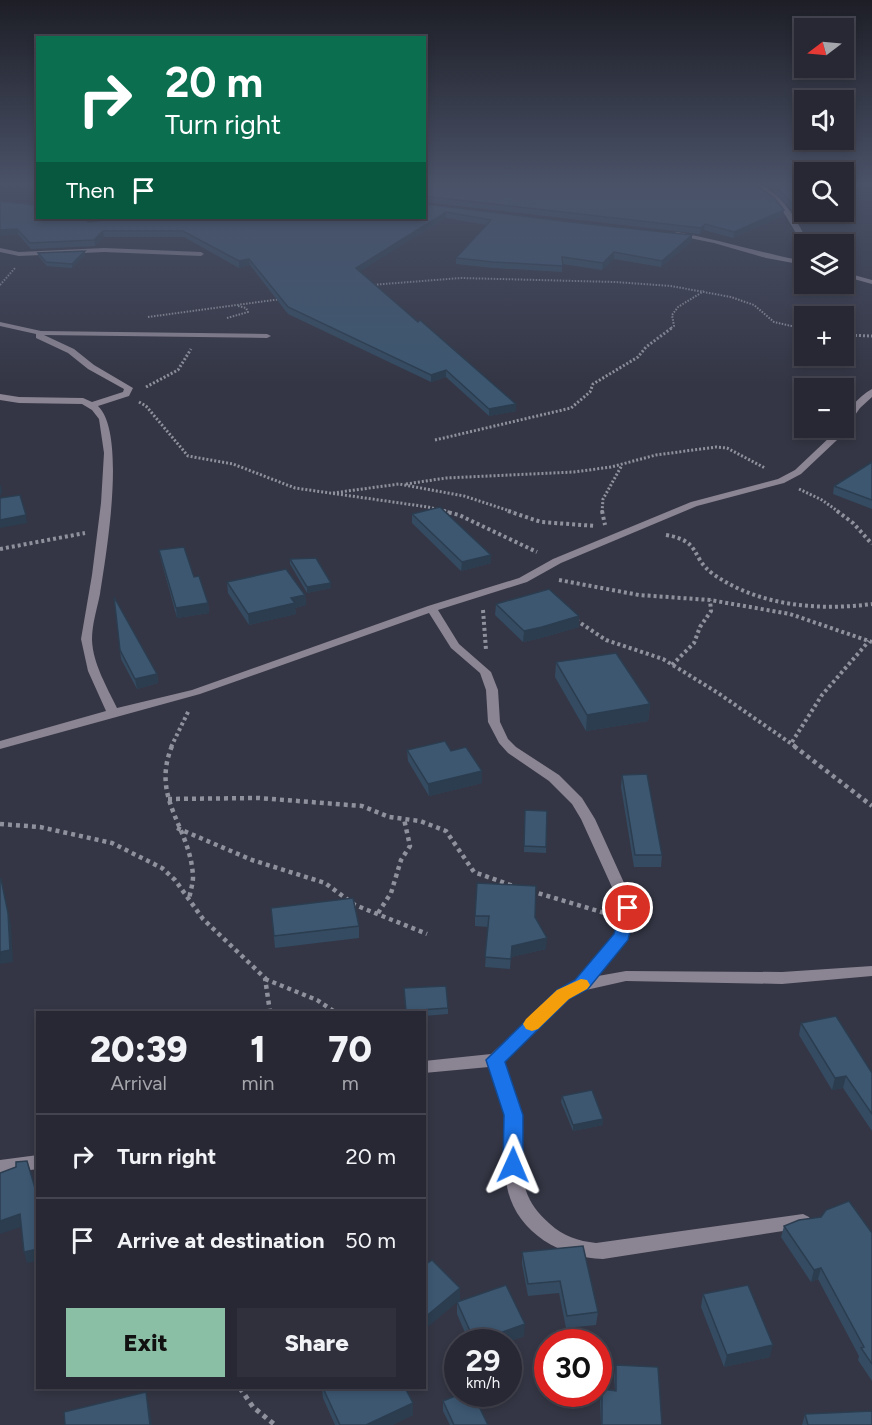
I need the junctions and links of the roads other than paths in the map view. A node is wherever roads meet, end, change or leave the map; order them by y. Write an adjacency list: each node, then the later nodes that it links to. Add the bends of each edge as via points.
1 (739, 248): 4 (street)
2 (0, 250): 3 (street, via 19,254 104,250)
3 (201, 254)
4 (794, 261)
5 (854, 277): 6 (street)
6 (872, 282)
7 (0, 324): 8 (street)
8 (24, 328): 9 (street, via 40,333); 12 (street, via 71,351 129,388 128,394)
9 (267, 336)
10 (872, 392): 13 (street)
11 (0, 397): 12 (street)
12 (92, 405): 16 (street, via 103,417 108,449 101,556 86,643)
13 (854, 410)
14 (834, 438): 15 (street, via 798,472 781,481 694,504 557,561 537,574 482,595)
15 (432, 608): 16 (street, via 196,692); 19 (street, via 455,646 484,672 492,690 498,732 512,750 554,778 577,801 628,908 622,936)
16 (113, 713): 17 (street)
17 (0, 745)
18 (872, 971): 19 (street, via 782,978 626,976)
19 (582, 985): 20 (street, via 563,995)
20 (495, 1060): 21 (street); 24 (street, via 513,1115 517,1196 526,1216 558,1240 579,1249 603,1251)
21 (426, 1067)
22 (36, 1162): 23 (street)
23 (0, 1167)
24 (812, 1221)

